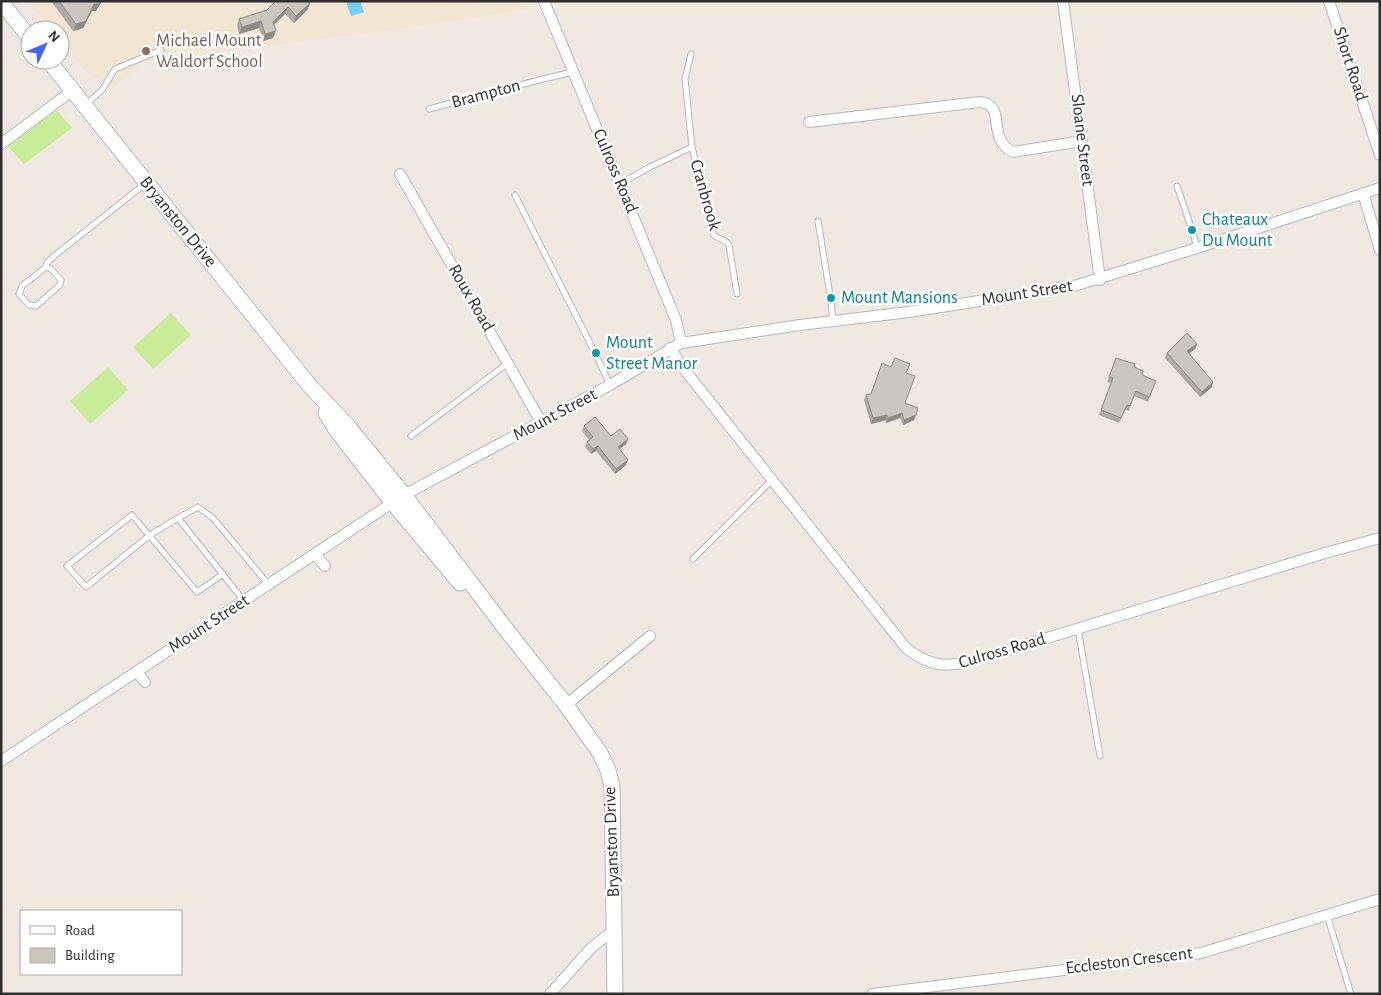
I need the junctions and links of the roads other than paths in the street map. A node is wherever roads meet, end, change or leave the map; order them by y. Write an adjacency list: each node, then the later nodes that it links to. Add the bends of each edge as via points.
1 (544, 1): 9 (street, Culross Road)
2 (1063, 1): 14 (street, Sloane Street)
3 (1329, 1): 17 (street, Short Road)
4 (1, 2): 5 (main road)
5 (20, 26)
6 (161, 50): 11 (lane, via 114,69 102,90)
7 (691, 54): 16 (lane, Cranbrook, via 685,79)
8 (56, 70): 10 (main road, Bryanston Drive)
9 (573, 72): 12 (lane, Brampton); 20 (street, Culross Road)
10 (73, 90): 11 (main road, Bryanston Drive); 15 (street)
11 (85, 106): 19 (main road, Bryanston Drive)
12 (429, 109)
13 (809, 122): 14 (street, via 980,102 987,103 995,112 1000,141 1013,152)
14 (1082, 140): 31 (street, Sloane Street)
15 (1, 144)
16 (692, 147): 20 (lane, Cranbrook); 32 (lane, Cranbrook, via 713,234 729,245)
17 (1380, 155)
18 (400, 174): 38 (street, Roux Road)
19 (147, 183): 30 (lane, via 53,256); 43 (main road, Bryanston Drive, via 309,385 346,424)
20 (620, 184): 34 (street, Culross Road, via 676,320)
21 (1177, 186): 26 (lane)
22 (1380, 188): 23 (street, Mount Street)
23 (1363, 193): 28 (street, Mount Street); 29 (street)
24 (515, 195): 36 (lane)
25 (818, 221): 33 (lane)
26 (1191, 227)
27 (1193, 233): 28 (lane)
28 (1197, 248): 31 (street, Mount Street)
29 (1380, 250)
30 (46, 267): 30 (lane, via 20,290 19,294 29,305 36,306 60,285 60,280)
31 (1100, 280): 33 (street, Mount Street)
32 (737, 294)
33 (833, 322): 34 (street, Mount Street)
34 (681, 343): 35 (street, Mount Street)
35 (670, 348): 39 (street, Mount Street); 42 (street, Culross Road)
36 (594, 350)
37 (597, 357): 39 (lane)
38 (508, 363): 40 (street, Roux Road); 41 (lane)
39 (610, 385): 40 (street, Mount Street)
40 (541, 422): 43 (street, Mount Street)
41 (411, 436)
42 (772, 480): 48 (lane); 53 (street, Culross Road, via 906,648 917,657 947,666 957,665)
43 (398, 499): 47 (street, Mount Street); 57 (main road, Bryanston Drive, via 480,607 508,632)
44 (178, 518): 45 (lane); 50 (lane); 51 (lane, via 198,507 212,518)
45 (150, 535): 45 (lane, via 86,587 67,566 132,515); 50 (lane, via 198,592)
46 (1380, 538): 53 (street, Culross Road)
47 (315, 554): 49 (street); 51 (street, Mount Street)
48 (693, 559)
49 (324, 566)
50 (223, 574): 52 (lane)
51 (268, 585): 52 (street, Mount Street)
52 (244, 601): 55 (street, Mount Street)
53 (1078, 628): 58 (lane)
54 (650, 636): 57 (street)
55 (137, 672): 56 (street); 59 (street, Mount Street)
56 (145, 682)
57 (566, 705): 62 (main road, Bryanston Drive, via 600,753 612,787)
58 (1100, 756)
59 (1, 761)
60 (1380, 899): 61 (street, Eccleston Crescent)
61 (1327, 915): 65 (street, Eccleston Crescent, via 1200,953); 66 (lane)
62 (614, 930): 63 (street, via 592,947); 64 (main road, Bryanston Drive)
63 (550, 994)
64 (615, 994)
65 (872, 994)
66 (1351, 994)

